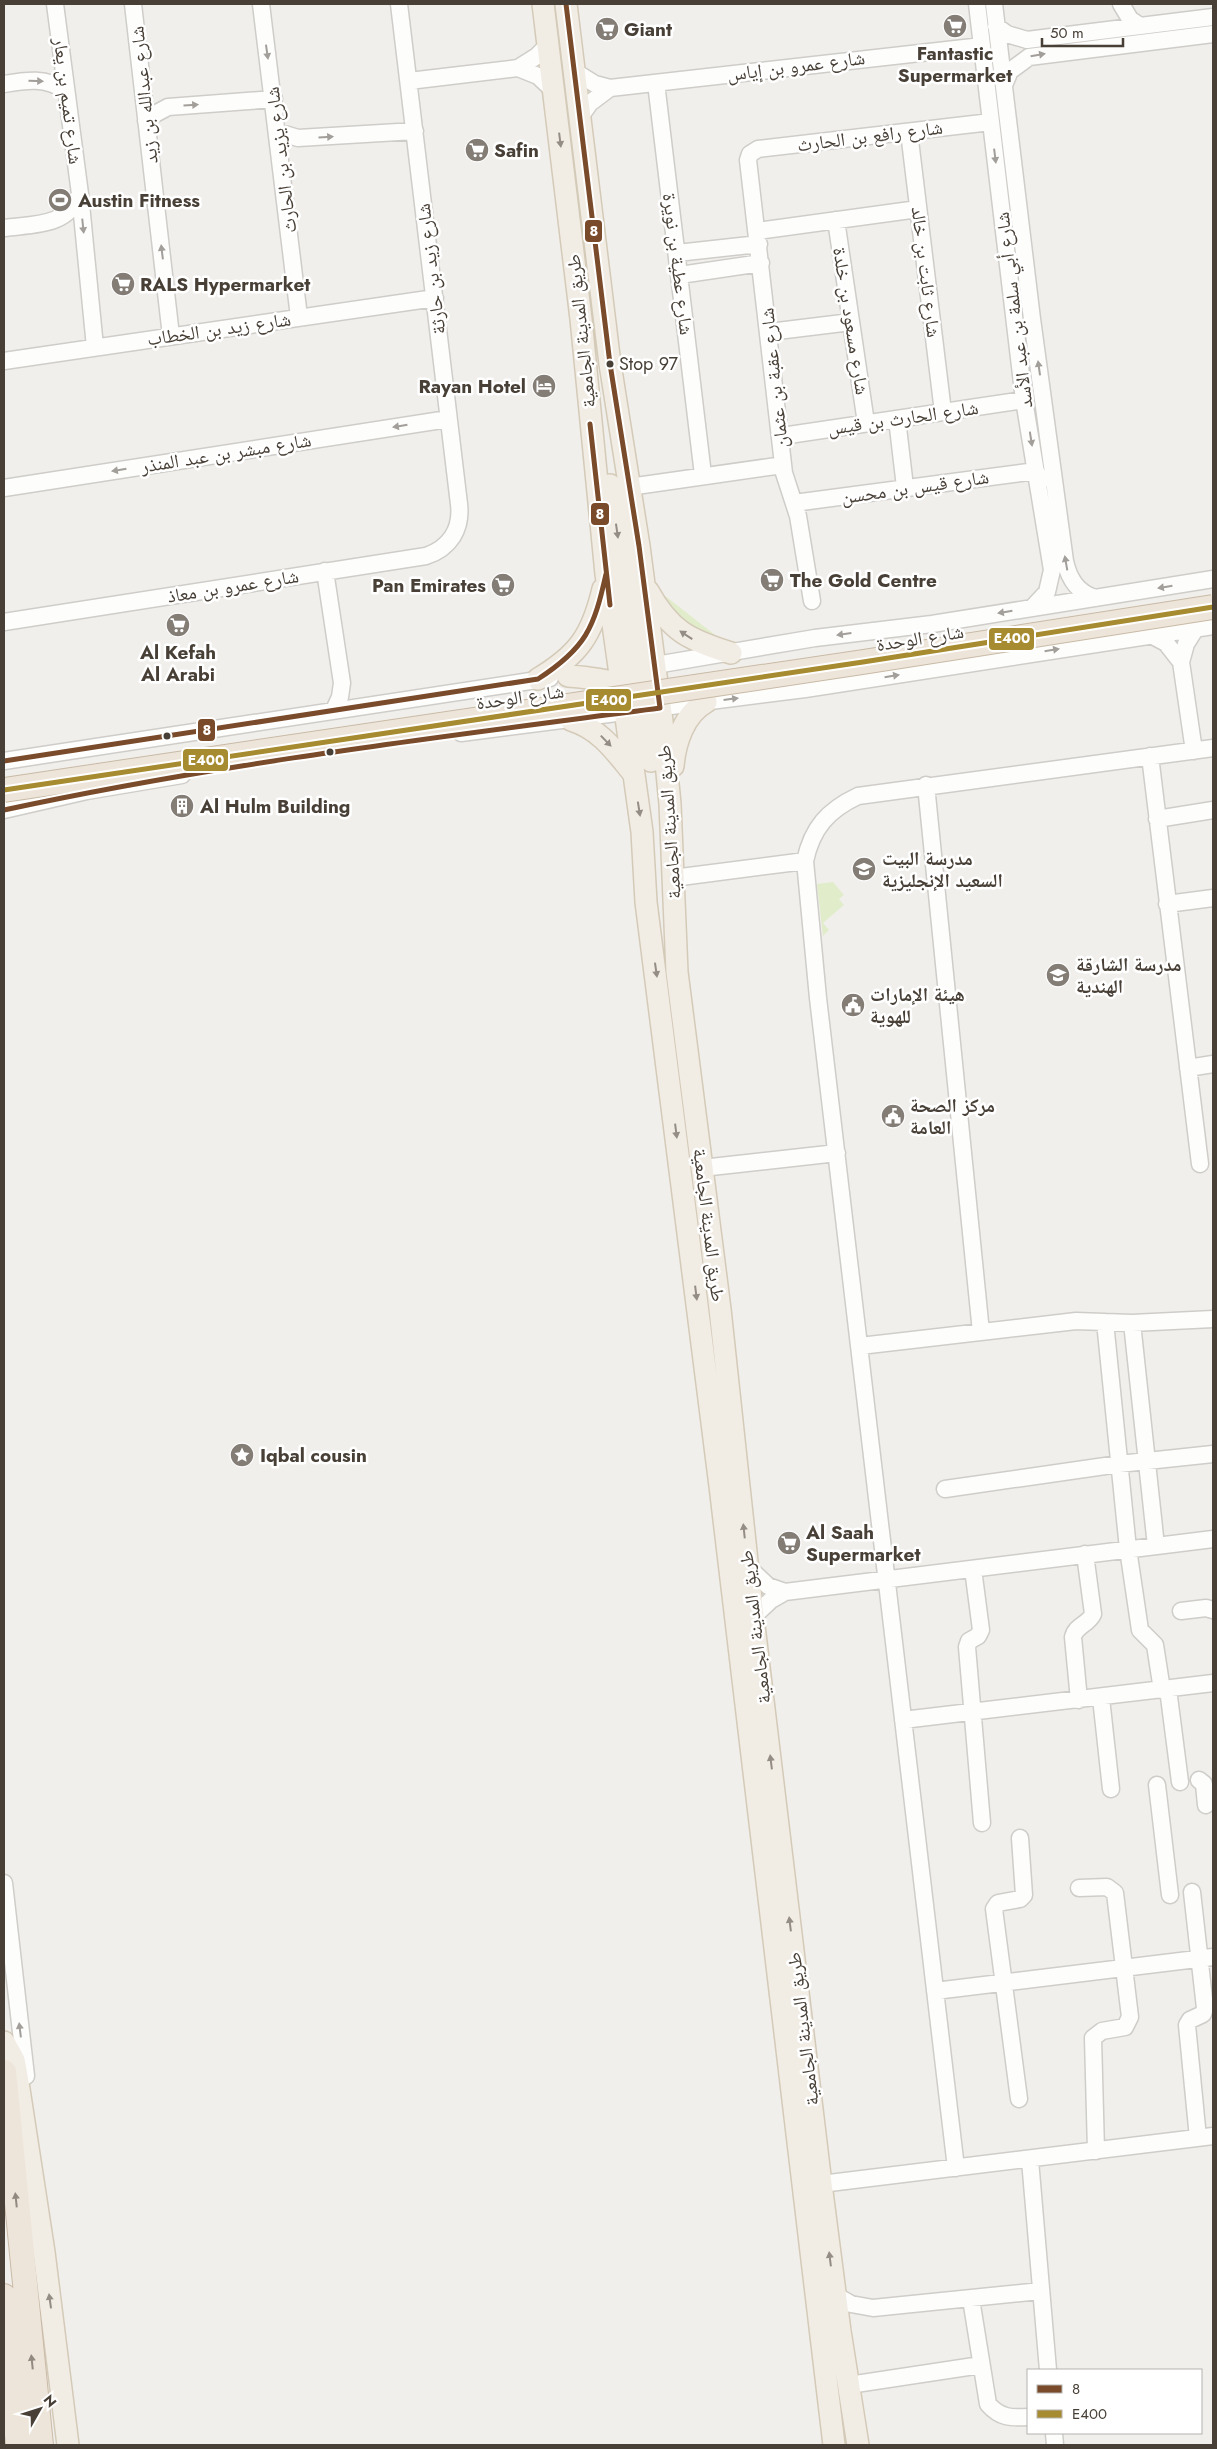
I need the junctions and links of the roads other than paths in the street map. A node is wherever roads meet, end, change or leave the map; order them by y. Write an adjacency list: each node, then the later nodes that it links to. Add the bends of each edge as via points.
1 (55, 4): 24 (street, شارع تميم بن يعار)
2 (133, 4): 28 (street, شارع عبدالله بن زيد)
3 (261, 4): 26 (street, شارع يزيد بن الحارث, one-way to 26)
4 (399, 4): 19 (street, شارع زيد بن حارثة)
5 (543, 4): 14 (main road, طريق المدينة الجامعية)
6 (566, 4): 18 (main road, طريق المدينة الجامعية)
7 (977, 4): 15 (street, شارع أبي سلمة بن عبد الأسد)
8 (994, 4): 12 (street, شارع أبي سلمة بن عبد الأسد)
9 (1121, 4): 11 (street, via 1130,19)
10 (1213, 18): 11 (street)
11 (1148, 25): 12 (street, via 1028,40 1007,34); 16 (street, via 1138,33 1109,37)
12 (996, 26): 22 (street, شارع أبي سلمة بن عبد الأسد)
13 (1213, 34): 16 (street)
14 (548, 45): 17 (street); 25 (main road, طريق المدينة الجامعية)
15 (982, 46): 20 (street, شارع عمرو بن إياس); 29 (street, شارع أبي سلمة بن عبد الأسد)
16 (1100, 47): 22 (street, one-way to 16, via 1010,71 1029,57)
17 (518, 68): 19 (street); 25 (street, via 538,76)
18 (574, 71): 23 (street, شارع عمرو بن إياس, via 595,84); 27 (main road, طريق المدينة الجامعية)
19 (409, 81): 30 (street, شارع زيد بن حارثة)
20 (656, 83): 23 (street, شارع عمرو بن إياس); 39 (street, شارع عطية بن نويرة)
21 (4, 84): 24 (street, one-way to 24, via 45,81)
22 (1004, 85): 62 (street, شارع أبي سلمة بن عبد الأسد, one-way to 22)
23 (610, 88): 27 (street, via 590,103)
24 (66, 91): 34 (street, شارع تميم بن يعار)
25 (554, 91): 49 (main road, طريق المدينة الجامعية, one-way to 49)
26 (274, 99): 28 (street, one-way to 26, via 168,108); 31 (street, شارع يزيد بن الحارث)
27 (580, 117): 59 (main road, طريق المدينة الجامعية, via 610,364)
28 (146, 121): 46 (street, شارع عبدالله بن زيد, one-way to 28)
29 (991, 122): 32 (street, شارع رافع بن الحارث); 50 (street, شارع أبي سلمة بن عبد الأسد, one-way to 50)
30 (415, 131): 31 (street, one-way to 30, via 304,138); 42 (street, شارع زيد بن حارثة)
31 (278, 132): 43 (street, شارع يزيد بن الحارث)
32 (909, 132): 33 (street, شارع رافع بن الحارث, via 758,149); 35 (street, شارع ثابت بن خالد)
33 (750, 154): 38 (street, شارع عقبة بن عثمان, via 748,160)
34 (80, 194): 37 (street, via 69,212 60,218); 47 (street, شارع تميم بن يعار, one-way to 47)
35 (918, 209): 36 (street); 51 (street, شارع ثابت بن خالد)
36 (836, 220): 38 (street); 44 (street, شارع مسعود بن خلدة)
37 (4, 228)
38 (758, 237): 39 (street); 40 (street, شارع عقبة بن عثمان)
39 (677, 253): 41 (street, شارع عطية بن نويرة)
40 (761, 263): 41 (street); 45 (street, شارع عقبة بن عثمان)
41 (680, 275): 58 (street, شارع عطية بن نويرة)
42 (435, 298): 43 (street, شارع زيد بن الخطاب); 52 (street, شارع زيد بن حارثة)
43 (300, 317): 46 (street, شارع زيد بن الخطاب)
44 (851, 322): 45 (street); 54 (street, شارع مسعود بن خلدة)
45 (769, 332): 55 (street, شارع عقبة بن عثمان)
46 (171, 336): 47 (street, شارع زيد بن الخطاب)
47 (95, 347): 48 (street, شارع زيد بن الخطاب)
48 (4, 361)
49 (588, 399): 66 (main road, طريق المدينة الجامعية); 80 (main road, one-way to 80, via 602,432)
50 (1024, 400): 51 (street, شارع الحارث بن قيس); 57 (street, شارع أبي سلمة بن عبد الأسد, one-way to 57)
51 (943, 412): 53 (street, شارع الحارث بن قيس)
52 (448, 419): 61 (street, شارع مبشر بن عبد المنذر, one-way to 61); 64 (street, شارع زيد بن حارثة, via 460,512)
53 (897, 419): 54 (street, شارع الحارث بن قيس); 60 (street)
54 (866, 423): 55 (street, شارع الحارث بن قيس)
55 (782, 436): 56 (street, شارع عقبة بن عثمان)
56 (783, 465): 58 (street); 63 (street, شارع عقبة بن عثمان)
57 (1036, 471): 60 (street, شارع قيس بن محسن); 62 (street, via 1044,490); 73 (street, شارع أبي سلمة بن عبد الأسد, via 1052,570 1046,592)
58 (704, 476): 59 (street)
59 (629, 486): 68 (main road, طريق المدينة الجامعية)
60 (906, 487): 63 (street, شارع قيس بن محسن)
61 (4, 488)
62 (1056, 494): 70 (street, شارع أبي سلمة بن عبد الأسد, one-way to 62, via 1078,589 1067,571)
63 (794, 503): 71 (street, شارع عقبة بن عثمان)
64 (454, 534): 65 (street, شارع عمرو بن معاذ, via 443,548 426,556)
65 (325, 571): 74 (street, شارع عمرو بن معاذ); 83 (street)
66 (606, 574): 80 (main road, طريق المدينة الجامعية); 82 (main road, via 597,614 587,636 563,663)
67 (1213, 579): 70 (street, one-way to 70)
68 (644, 584): 78 (main road, one-way to 68, via 686,636 662,612); 80 (main road, طريق المدينة الجامعية)
69 (1213, 592): 94 (highway, شارع الوحدة)
70 (1095, 598): 73 (street)
71 (812, 600)
72 (1213, 607): 96 (highway, شارع الوحدة, bridge)
73 (1032, 608): 78 (street, one-way to 78)
74 (4, 622)
75 (1213, 626): 76 (street)
76 (1196, 628): 77 (street); 79 (street, via 1186,644)
77 (1151, 635): 79 (street, via 1172,648); 84 (street, one-way to 77)
78 (731, 653): 80 (street)
79 (1181, 662): 90 (street)
80 (632, 672): 81 (main road, via 598,679); 87 (main road, طريق المدينة الجامعية); 87 (main road, via 644,691)
81 (568, 676): 82 (street)
82 (538, 679): 85 (street)
83 (342, 683): 85 (street); 86 (street)
84 (706, 702): 87 (street); 97 (main road, via 693,714 677,741)
85 (365, 706): 86 (street)
86 (334, 710): 92 (street)
87 (643, 711): 88 (street); 93 (main road, طريق المدينة الجامعية); 97 (main road, طريق المدينة الجامعية); 105 (main road, via 663,868)
88 (571, 720): 93 (main road, one-way to 93, via 596,731); 98 (street, via 281,759 121,785)
89 (1213, 748): 90 (street)
90 (1194, 751): 91 (street)
91 (1150, 756): 95 (street); 100 (street)
92 (4, 761)
93 (634, 773): 169 (main road, طريق المدينة الجامعية, one-way to 169, via 642,832 646,902)
94 (4, 775)
95 (926, 785): 101 (street, via 858,796 842,804 816,828 808,844); 114 (street)
96 (4, 790)
97 (670, 804): 102 (main road, طريق المدينة الجامعية)
98 (4, 810)
99 (1213, 810): 100 (street)
100 (1157, 818): 104 (street)
101 (805, 861): 102 (street); 108 (street)
102 (673, 878): 105 (main road, طريق المدينة الجامعية)
103 (1213, 898): 104 (street)
104 (1167, 904): 107 (street)
105 (674, 907): 110 (main road, طريق المدينة الجامعية, via 677,972)
106 (1213, 1064): 107 (street)
107 (1188, 1068): 109 (street)
108 (837, 1153): 110 (street); 115 (street)
109 (1200, 1164)
110 (702, 1168): 124 (main road, طريق المدينة الجامعية, one-way to 110)
111 (1213, 1319): 113 (street)
112 (1105, 1322): 113 (street); 114 (street, via 1076,1321); 118 (street)
113 (1132, 1322): 117 (street)
114 (982, 1332): 115 (street)
115 (860, 1346): 126 (street)
116 (1213, 1454): 117 (street)
117 (1147, 1461): 118 (street); 121 (street)
118 (1119, 1464): 119 (street); 122 (street)
119 (945, 1489)
120 (1213, 1539): 121 (street)
121 (1156, 1546): 122 (street)
122 (1128, 1549): 123 (street); 132 (street, via 1140,1630 1155,1645)
123 (1085, 1554): 125 (street); 134 (street, via 1092,1614 1088,1621 1076,1628 1073,1637)
124 (748, 1567): 127 (street, via 768,1586); 130 (main road, طريق المدينة الجامعية)
125 (973, 1569): 126 (street); 135 (street, via 981,1630 966,1647)
126 (886, 1580): 127 (street); 136 (street)
127 (785, 1592): 130 (street, via 764,1605)
128 (1213, 1610): 129 (street)
129 (1182, 1611)
130 (753, 1617): 157 (main road, طريق المدينة الجامعية, one-way to 130)
131 (1213, 1683): 132 (street)
132 (1165, 1689): 133 (street); 137 (street)
133 (1102, 1698): 134 (street); 139 (street)
134 (1079, 1700): 135 (street)
135 (972, 1711): 136 (street); 140 (street)
136 (903, 1720): 149 (street)
137 (1180, 1782)
138 (1157, 1785): 145 (street)
139 (1111, 1789)
140 (982, 1823)
141 (1020, 1838): 148 (street, via 1024,1895 1020,1900 998,1903 994,1909)
142 (4, 1883): 158 (street, one-way to 142, via 43,2204)
143 (1079, 1888): 147 (street, via 1107,1887 1114,1891)
144 (1192, 1892): 146 (street)
145 (1170, 1895)
146 (1206, 1958): 147 (street); 153 (street, via 1205,2011 1187,2025)
147 (1125, 1968): 148 (street); 154 (street, via 1128,2024 1122,2029 1098,2032 1093,2042)
148 (1004, 1983): 149 (street); 152 (street)
149 (935, 1991): 156 (street)
150 (4, 2042): 158 (main road, via 15,2065)
151 (4, 2072): 171 (highway, one-way to 151)
152 (1019, 2099)
153 (1206, 2137): 154 (street)
154 (1096, 2151): 155 (street)
155 (1030, 2160): 156 (street); 159 (street)
156 (956, 2168): 157 (street)
157 (821, 2184): 160 (main road, طريق المدينة الجامعية, one-way to 157)
158 (44, 2252): 172 (main road, one-way to 158)
159 (1040, 2291): 162 (street); 166 (street)
160 (835, 2295): 163 (street, via 851,2304); 164 (main road, طريق المدينة الجامعية)
161 (4, 2296): 170 (highway)
162 (971, 2299): 163 (street); 165 (street)
163 (873, 2308): 164 (street, via 855,2315)
164 (840, 2331): 167 (main road, طريق المدينة الجامعية)
165 (981, 2365): 167 (street); 168 (street, via 985,2396 993,2410 1009,2418)
166 (1048, 2369)
167 (848, 2385): 173 (main road, طريق المدينة الجامعية)
168 (1027, 2417)
169 (833, 2442)
170 (18, 2445)
171 (41, 2445)
172 (68, 2445)
173 (858, 2445)

